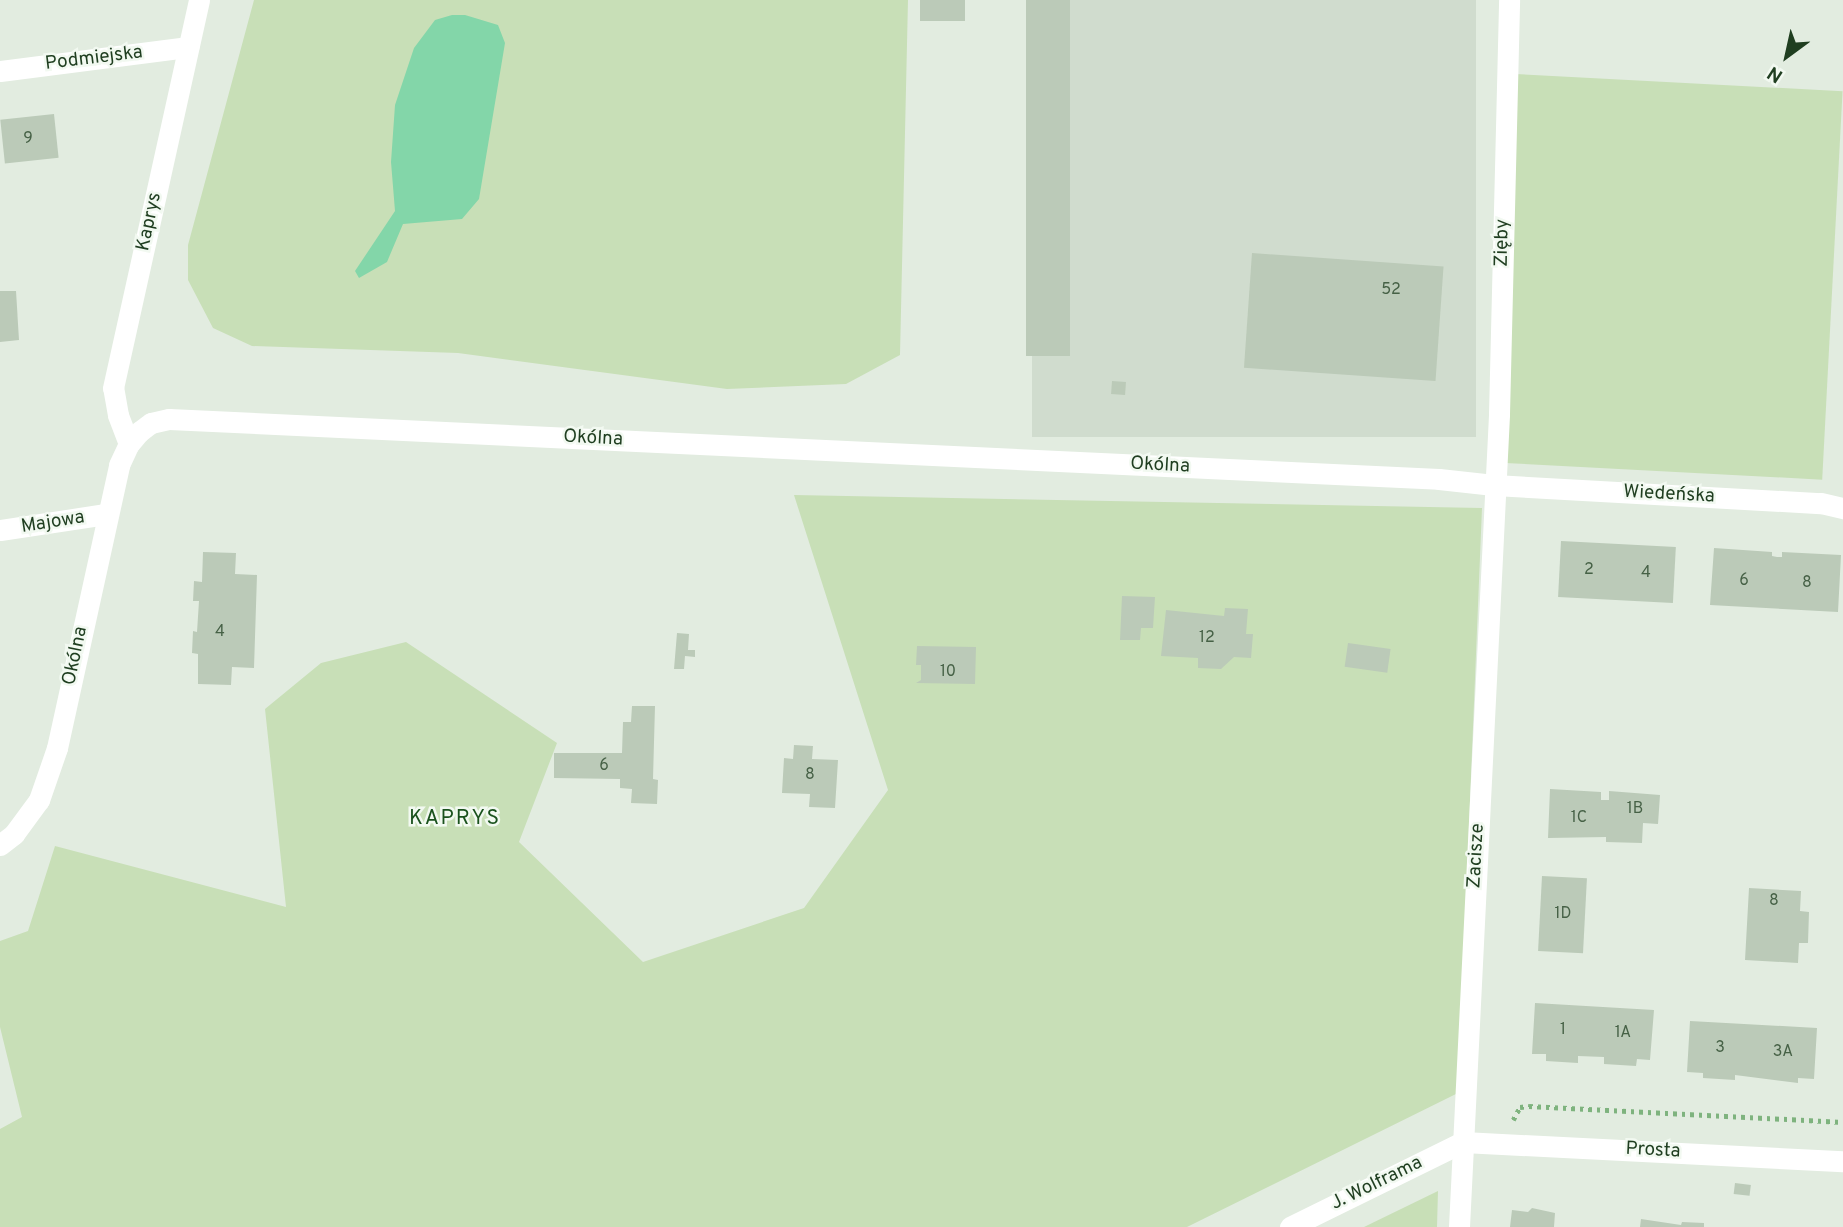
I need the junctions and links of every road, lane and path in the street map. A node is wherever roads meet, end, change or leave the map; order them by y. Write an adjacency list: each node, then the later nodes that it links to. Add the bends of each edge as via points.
1 (199, 0): 3 (street, Kaprys)
2 (1509, 0): 6 (street, Zięby)
3 (188, 47): 4 (street, Podmiejska); 5 (street, Kaprys, via 113,388)
4 (0, 71)
5 (129, 444): 6 (street, Okólna, via 151,423 169,419); 8 (street, Okólna, via 118,465)
6 (1494, 485): 7 (street, Wiedeńska, via 1821,503); 12 (street, Zacisze)
7 (1843, 508)
8 (106, 514): 9 (street, Majowa); 10 (street, Okólna, via 57,748 39,800 15,834)
9 (0, 530)
10 (0, 845)
11 (1843, 1122): 13 (path, via 1529,1106 1520,1107 1515,1114)
12 (1463, 1142): 13 (street, Prosta); 15 (street, J. Wolframa); 16 (street, Zacisze)
13 (1511, 1144): 14 (street, Prosta)
14 (1843, 1161)
15 (1290, 1227)
16 (1459, 1227)

